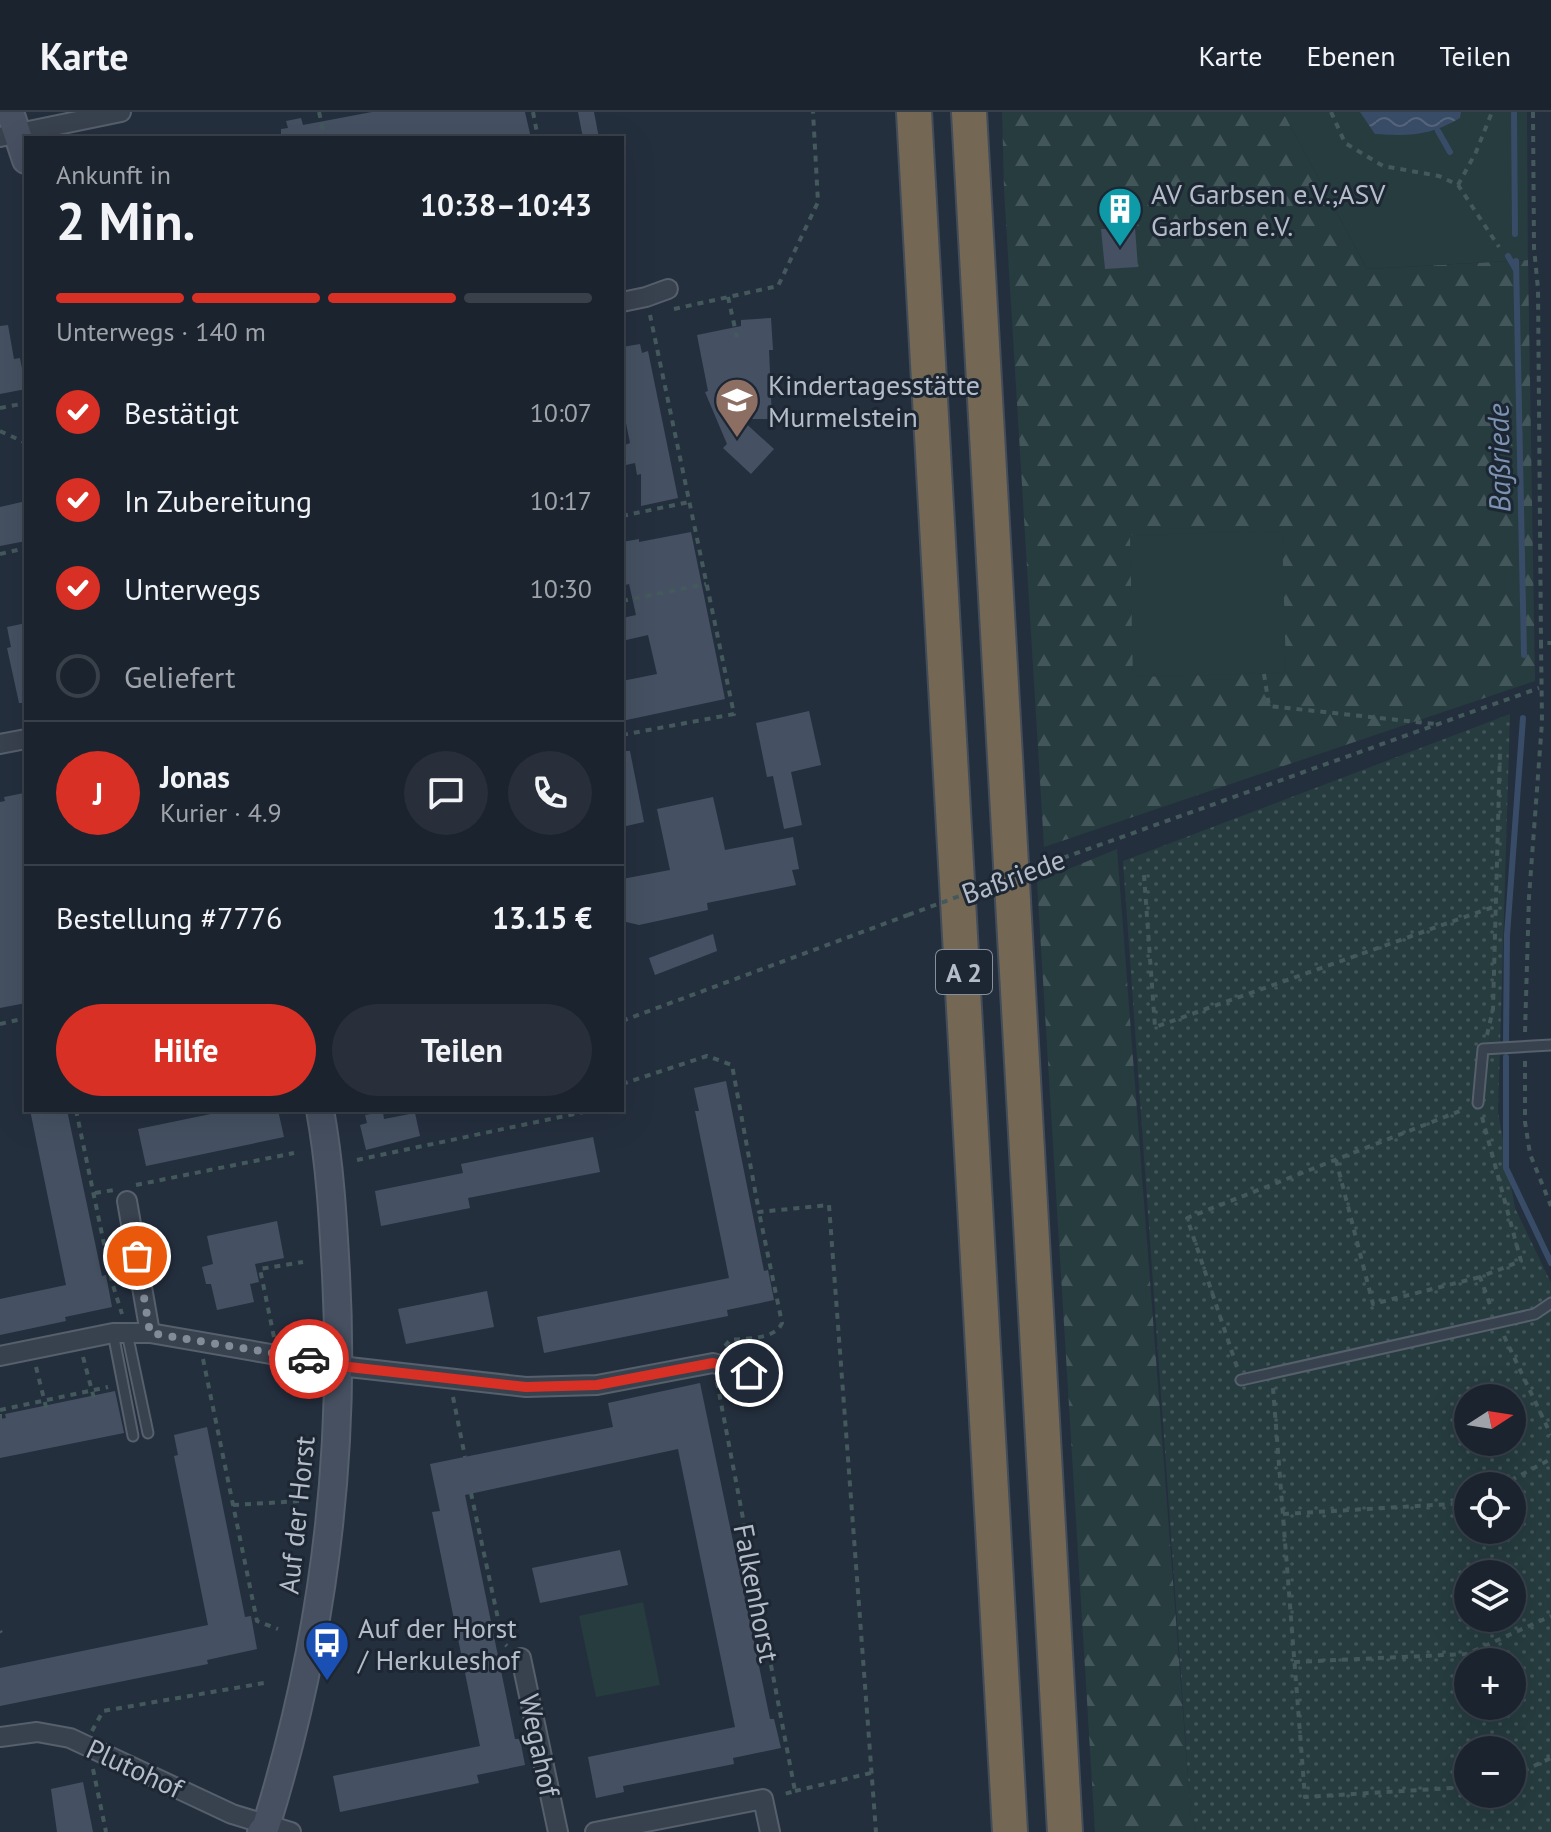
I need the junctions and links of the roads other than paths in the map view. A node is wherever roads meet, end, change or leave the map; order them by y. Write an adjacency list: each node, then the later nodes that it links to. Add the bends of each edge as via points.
1 (121, 112): 4 (street)
2 (914, 112): 29 (highway, A 2)
3 (969, 112): 30 (highway, A 2)
4 (9, 127): 5 (street)
5 (24, 156)
6 (668, 289): 7 (street, via 648,305)
7 (624, 302)
8 (24, 739): 9 (street)
9 (0, 744)
10 (1551, 1045): 11 (lane, via 1483,1049)
11 (1478, 1103)
12 (327, 1112): 18 (street, Auf der Horst)
13 (127, 1201): 16 (street)
14 (1551, 1303): 20 (lane, via 1535,1314)
15 (120, 1333): 16 (street); 17 (street); 21 (lane); 22 (lane, via 122,1384)
16 (150, 1333): 18 (street)
17 (0, 1356)
18 (340, 1366): 19 (street, via 526,1387 585,1386 713,1363); 25 (street, Auf der Horst, via 325,1575)
19 (749, 1373)
20 (1241, 1380)
21 (148, 1433)
22 (133, 1436)
23 (521, 1658): 26 (street, Wegahof)
24 (0, 1737): 25 (street, Plutohof, via 37,1732 70,1738)
25 (271, 1830)
26 (558, 1832)
27 (595, 1832): 28 (street, via 763,1799)
28 (770, 1832)
29 (1010, 1832)
30 (1065, 1832)

